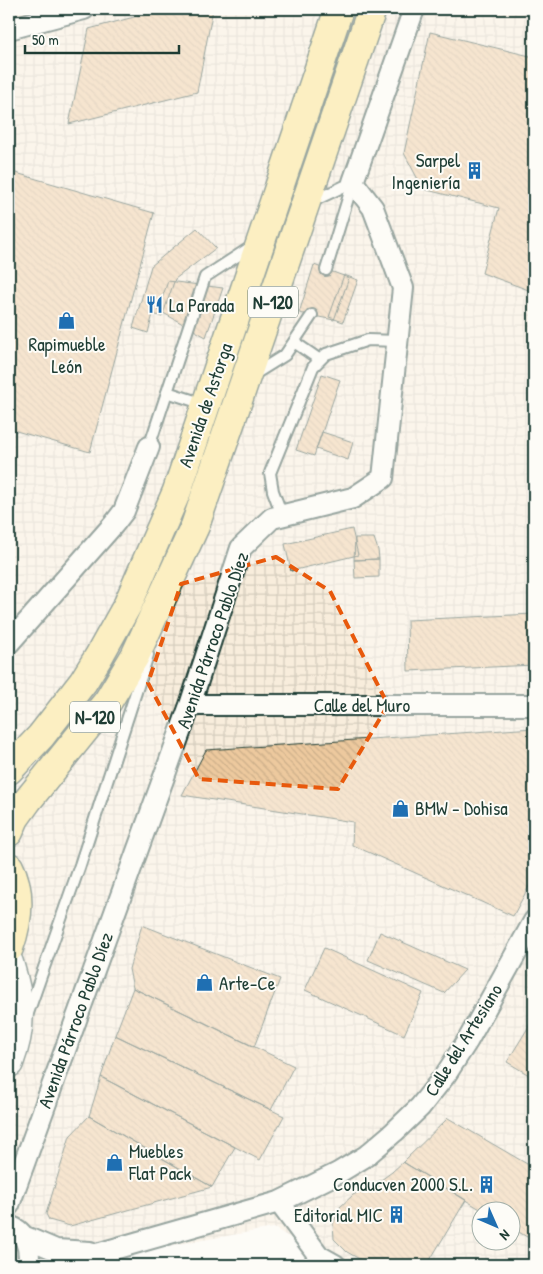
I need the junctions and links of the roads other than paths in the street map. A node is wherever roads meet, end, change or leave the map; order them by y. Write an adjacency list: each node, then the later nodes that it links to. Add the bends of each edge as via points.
1 (84, 9): 5 (street)
2 (339, 9): 8 (highway, Avenida de Astorga / N-120)
3 (372, 9): 7 (highway, N-120)
4 (414, 9): 6 (street)
5 (9, 29)
6 (353, 182): 7 (lane); 9 (lane); 11 (street, Avenida Párroco Pablo Díez, via 373,208 403,288)
7 (306, 204): 14 (highway, N-120)
8 (261, 240): 15 (lane, via 205,277); 16 (highway, Avenida de Astorga / N-120)
9 (326, 270)
10 (312, 315): 12 (lane)
11 (397, 341): 13 (lane, via 368,340 326,354); 18 (street, Avenida Párroco Pablo Díez, via 383,478 354,498)
12 (294, 342): 13 (lane); 14 (lane, via 286,354)
13 (320, 360): 18 (lane, via 313,367 270,473)
14 (246, 380): 19 (highway, N-120, via 195,526)
15 (167, 392): 16 (lane); 17 (lane)
16 (206, 405): 23 (highway, Avenida de Astorga / N-120, via 177,491 128,604 82,682 41,736)
17 (149, 447): 20 (street, via 124,511)
18 (282, 515): 21 (street, Avenida Párroco Pablo Díez, via 272,518 241,548)
19 (166, 592): 24 (highway, N-120, via 135,656 108,701 28,800); 29 (lane, via 80,865 29,1012)
20 (9, 643)
21 (190, 705): 22 (street, Calle del Muro); 32 (street, Avenida Párroco Pablo Díez)
22 (534, 705)
23 (9, 770)
24 (9, 832)
25 (9, 866): 27 (highway, via 18,901 16,929)
26 (534, 921): 31 (street, Calle del Artesiano, via 468,1040 420,1107 366,1156)
27 (9, 948)
28 (9, 964): 29 (main road, via 18,1000)
29 (19, 1027): 30 (main road)
30 (9, 1063)
31 (279, 1202): 34 (street, Calle del Artesiano); 37 (street, via 319,1256)
32 (9, 1205)
33 (16, 1231): 34 (street, Calle del Artesiano, via 56,1250); 35 (street, via 28,1245)
34 (100, 1253): 36 (street, Calle del Artesiano)
35 (28, 1265)
36 (64, 1265)
37 (335, 1265)

